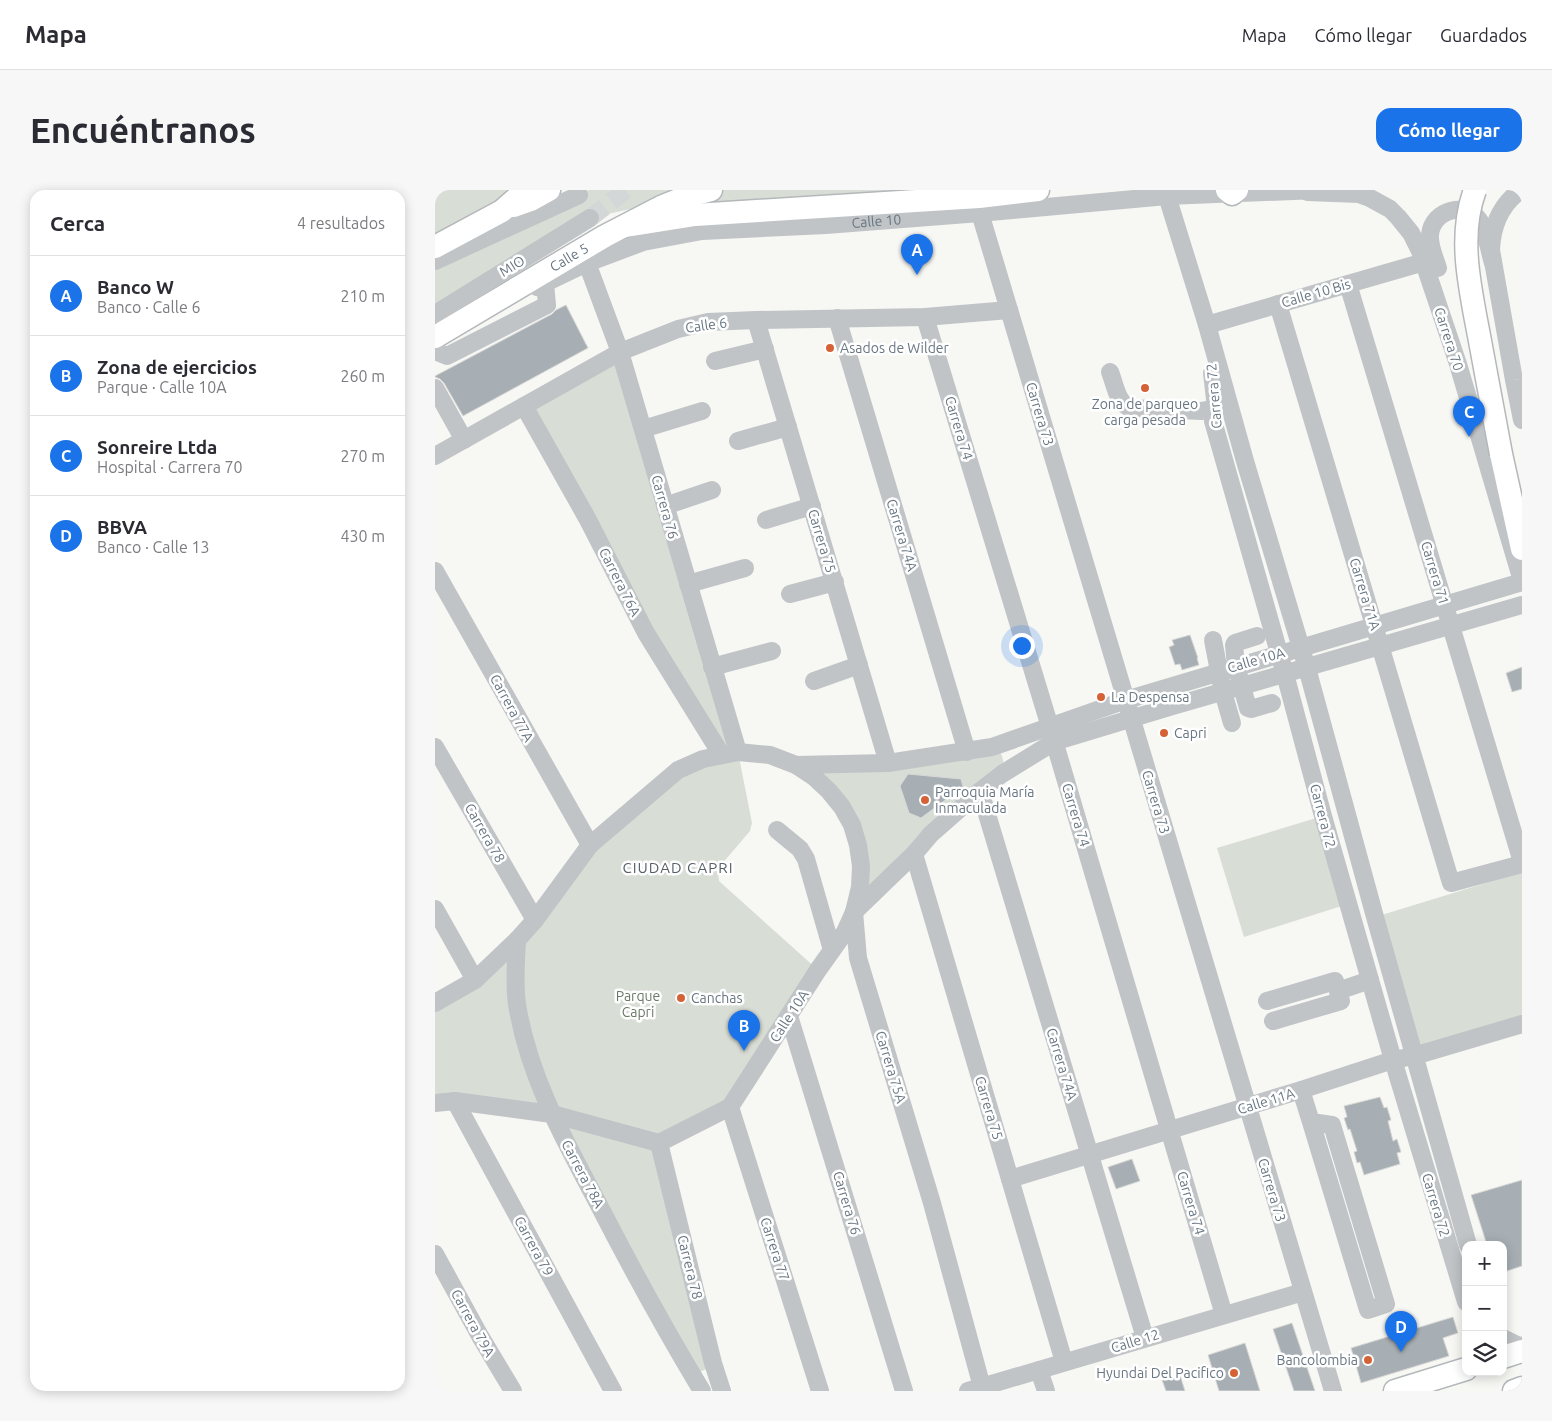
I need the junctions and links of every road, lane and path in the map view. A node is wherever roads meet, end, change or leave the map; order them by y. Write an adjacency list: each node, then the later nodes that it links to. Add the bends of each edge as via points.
1 (526, 190): 14 (main road)
2 (549, 190): 14 (main road)
3 (711, 190): 16 (main road, Calle 5, via 661,207)
4 (1007, 190): 13 (main road)
5 (1038, 190): 13 (main road, Calle 10)
6 (1317, 190): 10 (street, Calle 10)
7 (1475, 190): 52 (main road, bridge, via 1466,221 1468,268 1501,454)
8 (1521, 190): 21 (street, via 1507,202 1494,225)
9 (1232, 191): 10 (street, Calle 10); 12 (street, Calle 10)
10 (1286, 192): 19 (street, Carrera 70, via 1359,194 1381,204 1406,226)
11 (579, 195): 18 (street)
12 (1167, 196): 13 (street, Calle 10); 30 (street, Carrera 72)
13 (979, 205): 16 (main road, Calle 10, via 695,215); 20 (street, Calle 10, via 826,225 702,231 643,242); 25 (street, Carrera 73)
14 (502, 211): 17 (main road)
15 (590, 218): 26 (street, MIO)
16 (626, 226): 31 (main road, Calle 5, via 584,247)
17 (435, 247)
18 (435, 261)
19 (1424, 262): 23 (street, Calle 10 Bis); 36 (street, Carrera 70)
20 (587, 263): 22 (street, Calle 10); 34 (street, Carrera 76)
21 (1493, 263): 36 (street, via 1481,222 1474,215 1455,209 1437,217 1432,225 1431,245 1460,338); 42 (street)
22 (545, 283): 31 (street, Calle 10); 33 (street, via 547,305 447,356)
23 (1348, 284): 24 (street, Calle 10 Bis); 59 (street, Carrera 71)
24 (1278, 304): 30 (street, Calle 10 Bis); 62 (street, Carrera 71A)
25 (1009, 310): 27 (street, Calle 6); 79 (street, Carrera 73)
26 (435, 314)
27 (925, 317): 28 (street, Calle 6); 84 (street, Carrera 74)
28 (837, 318): 29 (street, Calle 6); 87 (street, Carrera 74A)
29 (756, 320): 32 (street, Carrera 75); 34 (street, Calle 6, via 708,322 678,329)
30 (1207, 325): 40 (street, Carrera 72)
31 (444, 332)
32 (765, 348): 35 (street); 43 (street, Carrera 75)
33 (435, 351)
34 (620, 352): 39 (street, Calle 6); 44 (street, Carrera 76)
35 (715, 361)
36 (1458, 364): 55 (street, Carrera 70)
37 (1110, 372): 40 (street, via 1121,402 1130,408 1202,411)
38 (435, 388): 45 (street)
39 (523, 406): 45 (street, Calle 6); 81 (street, Carrera 76A, via 587,518 646,633)
40 (1223, 407): 66 (street, Carrera 72); 68 (street, Carrera 72, via 1213,421)
41 (702, 411): 44 (street)
42 (1522, 420)
43 (788, 427): 46 (street); 50 (street, Carrera 75)
44 (643, 429): 49 (street, Carrera 76)
45 (464, 440): 47 (street, Calle 6)
46 (738, 441)
47 (435, 456)
48 (712, 490): 49 (street)
49 (665, 506): 57 (street, Carrera 76)
50 (812, 506): 51 (street); 56 (street, Carrera 75)
51 (767, 520)
52 (1522, 549)
53 (745, 568): 57 (street)
54 (435, 571): 94 (street, Carrera 77A)
55 (1522, 581): 59 (street, Calle 10A)
56 (835, 582): 58 (street); 69 (street, Carrera 75)
57 (688, 584): 71 (street, Carrera 76)
58 (790, 594)
59 (1445, 605): 61 (street, Carrera 71); 62 (street, Calle 10A)
60 (1522, 605): 61 (street, Calle 10A)
61 (1451, 625): 65 (street, Calle 10A); 96 (street, Carrera 71)
62 (1374, 626): 65 (street, Carrera 71A); 66 (street, Calle 10A)
63 (1257, 636): 70 (street, via 1235,643)
64 (1213, 640): 73 (street)
65 (1380, 646): 72 (street, Calle 10A); 96 (street, Carrera 71A, via 1451,883)
66 (1301, 647): 68 (street, Calle 10A); 72 (street, Carrera 72)
67 (772, 651): 71 (street)
68 (1279, 654): 70 (street, Calle 10A); 74 (street, Carrera 72)
69 (859, 665): 75 (street); 89 (street, Carrera 75)
70 (1236, 666): 73 (street, Calle 10A); 76 (street)
71 (712, 667): 78 (street, Carrera 76)
72 (1307, 668): 74 (street, Calle 10A); 110 (street, Carrera 72)
73 (1219, 671): 77 (street); 79 (street, Calle 10A)
74 (1285, 674): 76 (street, Calle 10A); 103 (street, Carrera 72)
75 (814, 681)
76 (1242, 687): 77 (street, Calle 10A); 80 (street, via 1250,709)
77 (1223, 692): 82 (street, Calle 10A); 83 (street)
78 (721, 696): 81 (street, via 711,713 700,714); 88 (street, Carrera 76)
79 (1126, 700): 82 (street, Carrera 73); 84 (street, Calle 10A)
80 (1272, 704)
81 (693, 709): 88 (street, Carrera 76A)
82 (1131, 718): 84 (street, Calle 10A); 115 (street, Carrera 73)
83 (1232, 723)
84 (1052, 735): 86 (street, Calle 10A); 91 (street, Calle 10A); 119 (street, Carrera 74)
85 (435, 746): 99 (street, Carrera 78)
86 (992, 747): 87 (street, Calle 10A); 91 (street, via 1003,756)
87 (967, 752): 89 (street, Calle 10A)
88 (730, 753): 90 (street, Calle 10A, via 770,756); 94 (street, Calle 10A, via 703,759 678,770)
89 (888, 763): 90 (street, Calle 10A)
90 (796, 765): 98 (street, Carrera 75A, via 829,791 851,826 861,866)
91 (1002, 774): 92 (street, Calle 10A)
92 (980, 791): 95 (street, Calle 10A, via 931,834); 121 (street, Carrera 74A)
93 (777, 830): 101 (street, via 803,854)
94 (590, 845): 99 (street, Calle 10A)
95 (914, 854): 98 (street, Calle 10A); 122 (street, Carrera 75)
96 (1522, 863)
97 (435, 909): 102 (street)
98 (854, 912): 101 (street, Calle 10A); 136 (street, Carrera 75A, via 858,958 932,1202)
99 (535, 920): 100 (street, Calle 10A)
100 (517, 940): 102 (street, Calle 10A); 117 (street, Carrera 78A, via 517,1002 534,1070)
101 (832, 950): 107 (street, Calle 10A)
102 (475, 980): 106 (street, Calle 10A)
103 (1370, 980): 104 (street); 111 (street, Carrera 72)
104 (1338, 991): 105 (street, via 1335,981); 108 (street, via 1341,1001)
105 (1267, 1001)
106 (435, 1003)
107 (789, 1016): 116 (street, Calle 10A); 142 (street, Carrera 76)
108 (1273, 1021)
109 (1522, 1024): 110 (street, Calle 11A)
110 (1414, 1056): 111 (street, Calle 11A); 123 (street, Carrera 72)
111 (1393, 1060): 112 (street, Calle 11A); 125 (street, Carrera 72)
112 (1303, 1096): 115 (street, Calle 11A); 118 (street)
113 (455, 1101): 114 (street); 117 (street); 138 (street, Carrera 79)
114 (435, 1103)
115 (1247, 1106): 119 (street, Calle 11A); 126 (street, Carrera 73)
116 (730, 1107): 120 (street); 141 (street, Carrera 77)
117 (551, 1114): 120 (street); 139 (street, Carrera 78A)
118 (1311, 1122): 118 (street, via 1368,1310 1386,1304 1332,1125)
119 (1169, 1130): 121 (street, Calle 11A); 127 (street, Carrera 74)
120 (659, 1143): 140 (street, Carrera 78)
121 (1089, 1154): 122 (street, Calle 11A); 128 (street, Carrera 74A)
122 (1010, 1179): 133 (street, Carrera 75)
123 (1467, 1241)
124 (435, 1254): 137 (street, Carrera 79A)
125 (1462, 1289)
126 (1303, 1292): 127 (street, Calle 12); 144 (street, Carrera 73)
127 (1225, 1314): 128 (street, Calle 12)
128 (1145, 1338): 133 (street, Calle 12)
129 (1507, 1340): 130 (street)
130 (1522, 1346)
131 (1522, 1351): 132 (main road)
132 (1507, 1356)
133 (1065, 1362): 135 (street, Calle 12)
134 (1462, 1367): 145 (main road)
135 (1039, 1370): 136 (street, Calle 12); 143 (street)
136 (975, 1389)
137 (513, 1391)
138 (613, 1391)
139 (702, 1391)
140 (722, 1391)
141 (820, 1391)
142 (904, 1391)
143 (1046, 1391)
144 (1333, 1391)
145 (1395, 1391)

